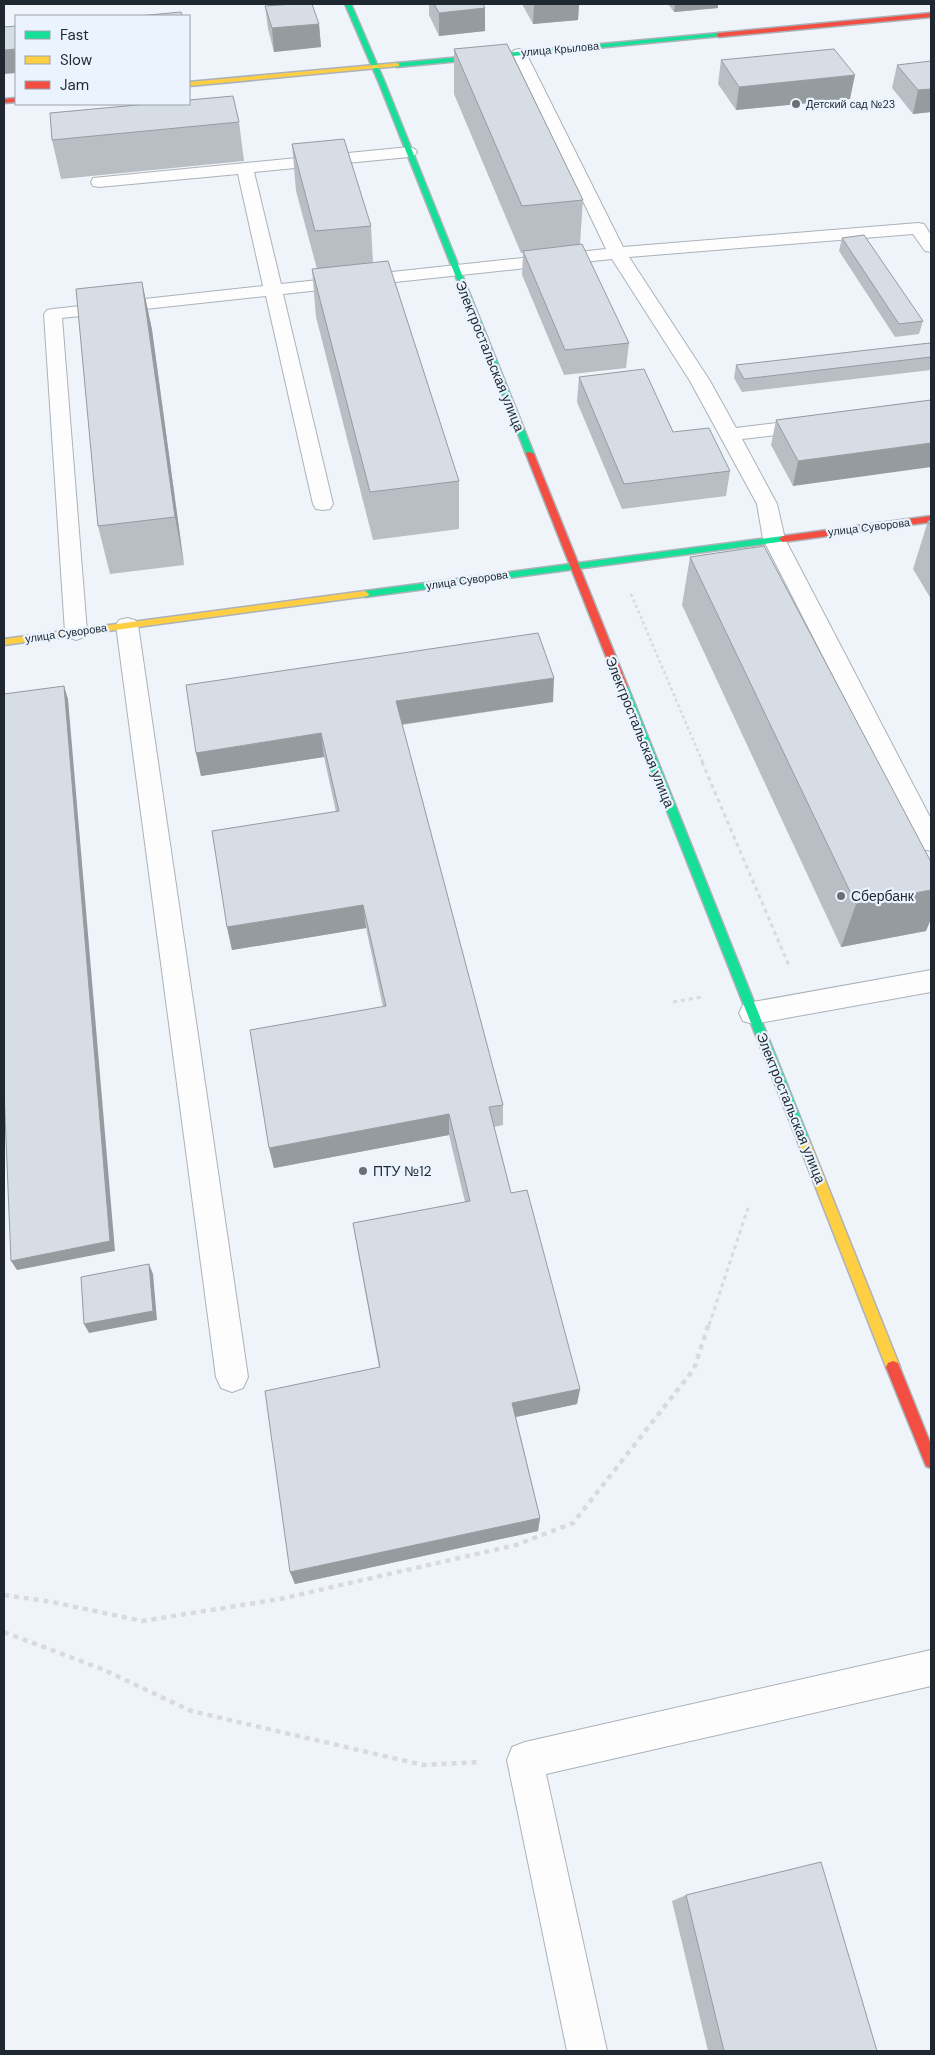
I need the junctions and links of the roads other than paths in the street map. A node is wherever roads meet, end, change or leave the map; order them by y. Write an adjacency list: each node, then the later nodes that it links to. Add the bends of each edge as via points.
1 (348, 4): 4 (street, Электростальская улица)
2 (931, 15): 3 (street, улица Крылова)
3 (519, 53): 4 (street, улица Крылова); 10 (lane)
4 (375, 67): 5 (street, улица Крылова); 6 (street, Электростальская улица)
5 (190, 84)
6 (409, 152): 7 (lane); 11 (street, Электростальская улица)
7 (245, 168): 8 (lane); 12 (lane)
8 (99, 182)
9 (931, 247): 10 (lane, via 918,228)
10 (617, 253): 11 (lane); 14 (lane, via 700,381)
11 (456, 270): 12 (lane); 18 (street, Электростальская улица)
12 (273, 290): 15 (lane); 20 (lane, via 53,314)
13 (826, 423): 14 (lane)
14 (730, 434): 17 (lane, via 767,504)
15 (323, 504)
16 (931, 519): 17 (street, улица Суворова)
17 (774, 539): 18 (street, улица Суворова); 22 (lane)
18 (574, 565): 19 (street, улица Суворова); 24 (street, Электростальская улица)
19 (127, 625): 20 (street, улица Суворова); 25 (lane)
20 (76, 632): 21 (street, улица Суворова)
21 (4, 642)
22 (931, 842)
23 (931, 981): 24 (lane)
24 (752, 1013): 26 (street, Электростальская улица)
25 (232, 1377)
26 (931, 1461)
27 (931, 1668): 28 (lane, via 524,1760)
28 (587, 2051)

